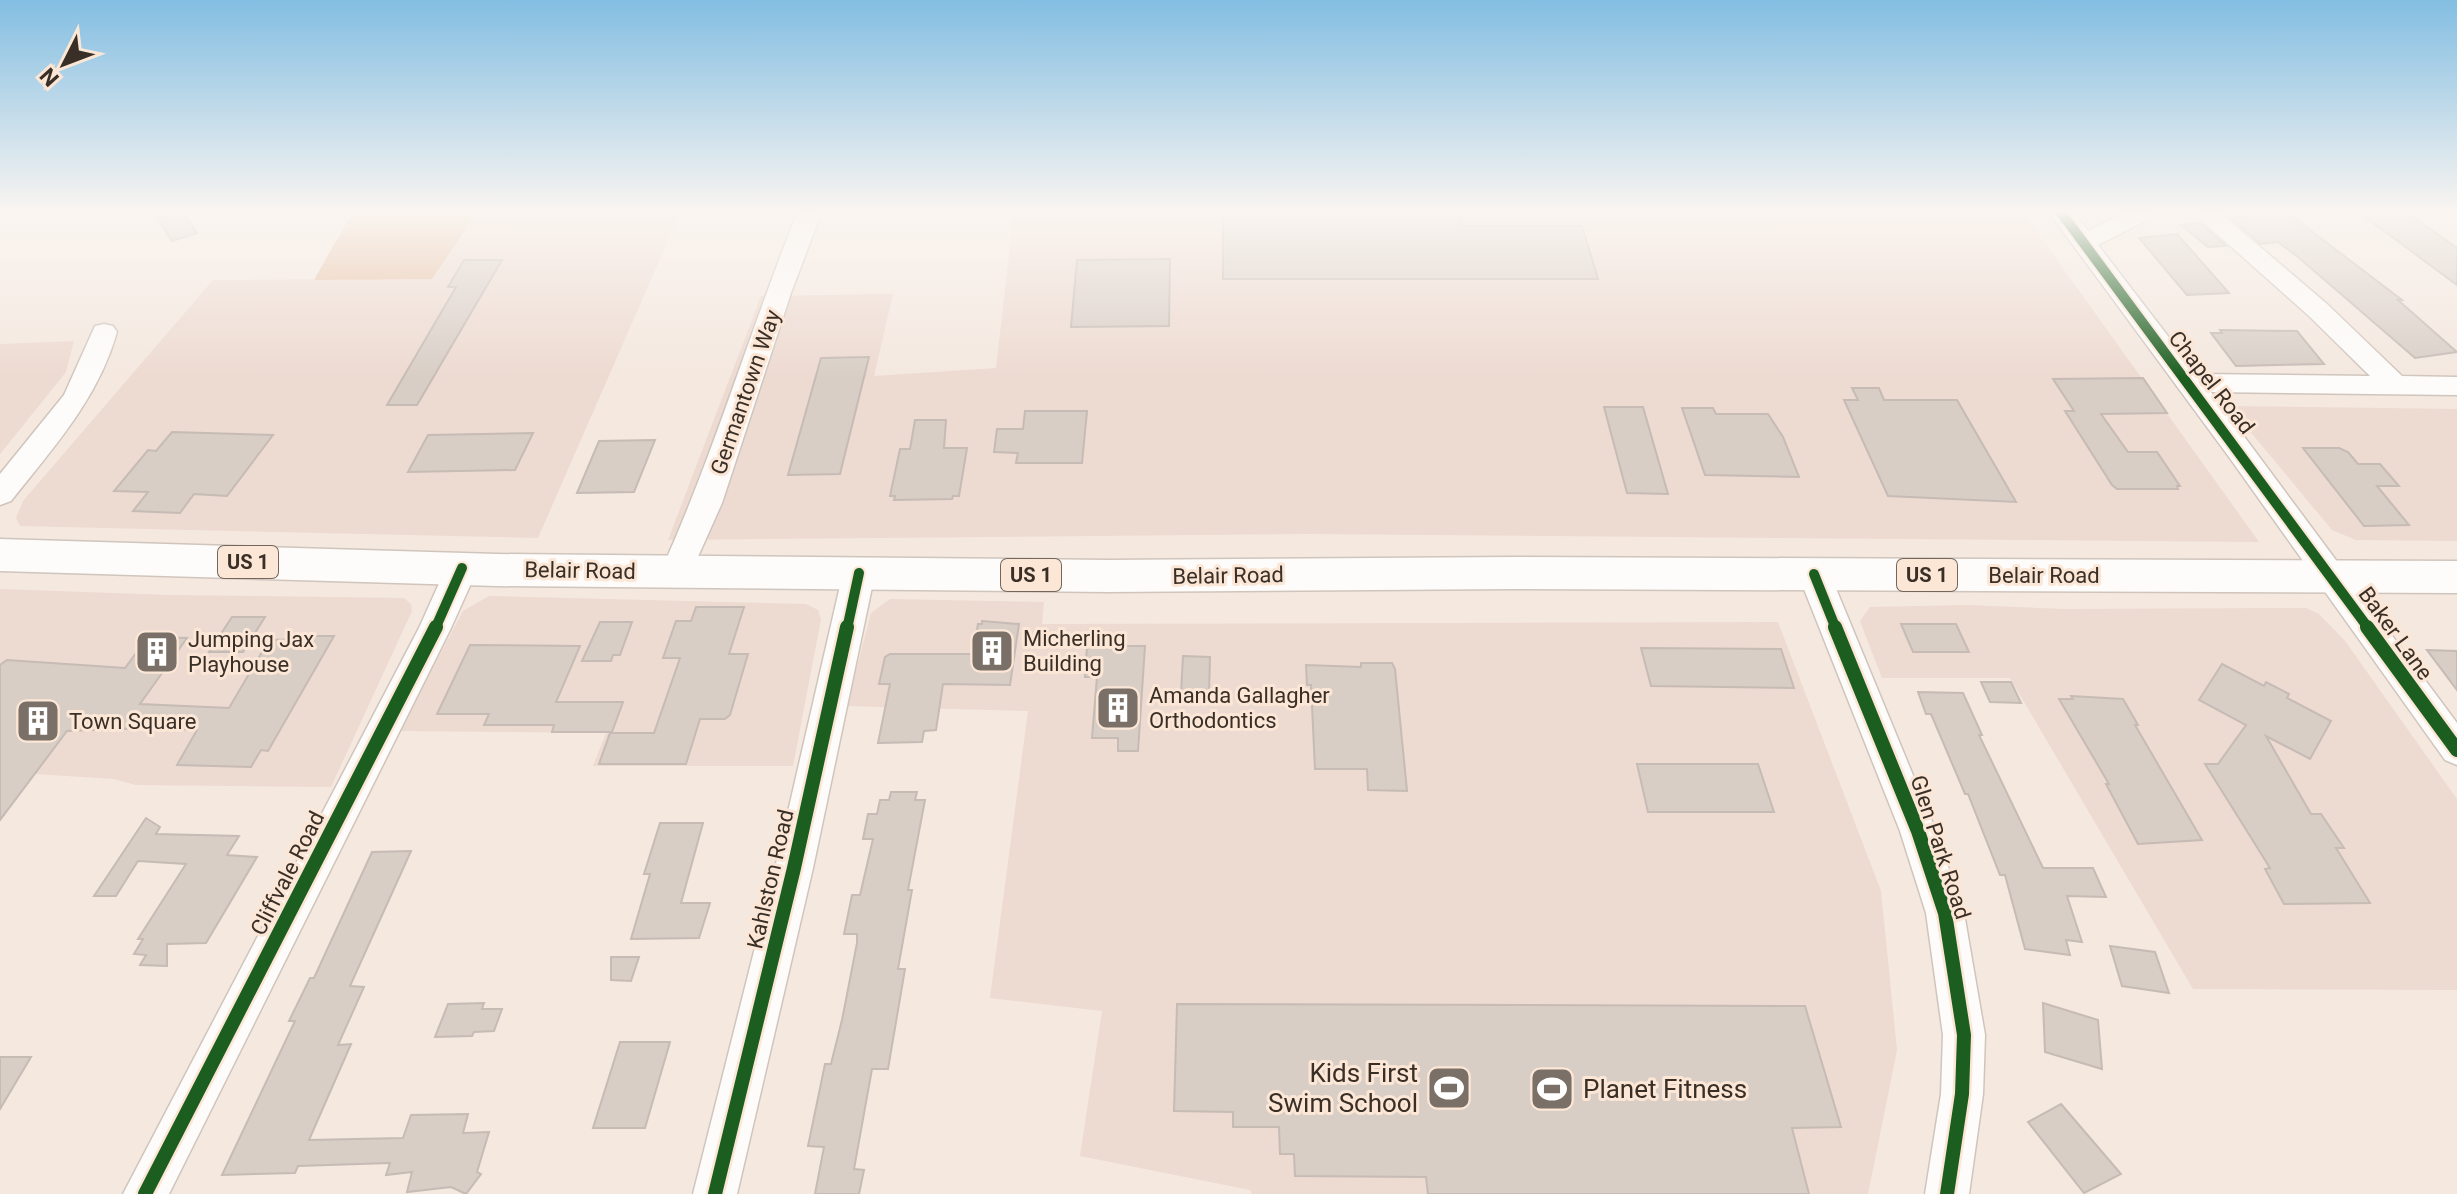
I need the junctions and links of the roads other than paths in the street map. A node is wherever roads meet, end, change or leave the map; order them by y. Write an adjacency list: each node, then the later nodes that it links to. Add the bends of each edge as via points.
1 (788, 267): 11 (street, Germantown Way, via 707,503)
2 (2099, 267): 5 (street, Chapel Road)
3 (2268, 267): 7 (street)
4 (104, 332): 8 (street, via 89,376 66,413)
5 (2187, 383): 7 (street); 15 (street, Chapel Road)
6 (2457, 386): 7 (street)
7 (2397, 387)
8 (0, 494)
9 (0, 555): 10 (highway, Belair Road / US 1)
10 (462, 568): 11 (highway, Belair Road / US 1); 17 (street, Cliffvale Road)
11 (677, 571): 12 (highway, Belair Road / US 1)
12 (859, 573): 13 (highway, Belair Road / US 1); 18 (street, Kahlston Road)
13 (1814, 574): 15 (highway, Belair Road / US 1); 19 (street, Glen Park Road, via 1907,803 1945,913 1964,1035 1962,1094)
14 (2457, 577): 15 (highway, Belair Road / US 1)
15 (2331, 579): 16 (street, Baker Lane)
16 (2457, 750)
17 (145, 1194)
18 (715, 1194)
19 (1947, 1194)

